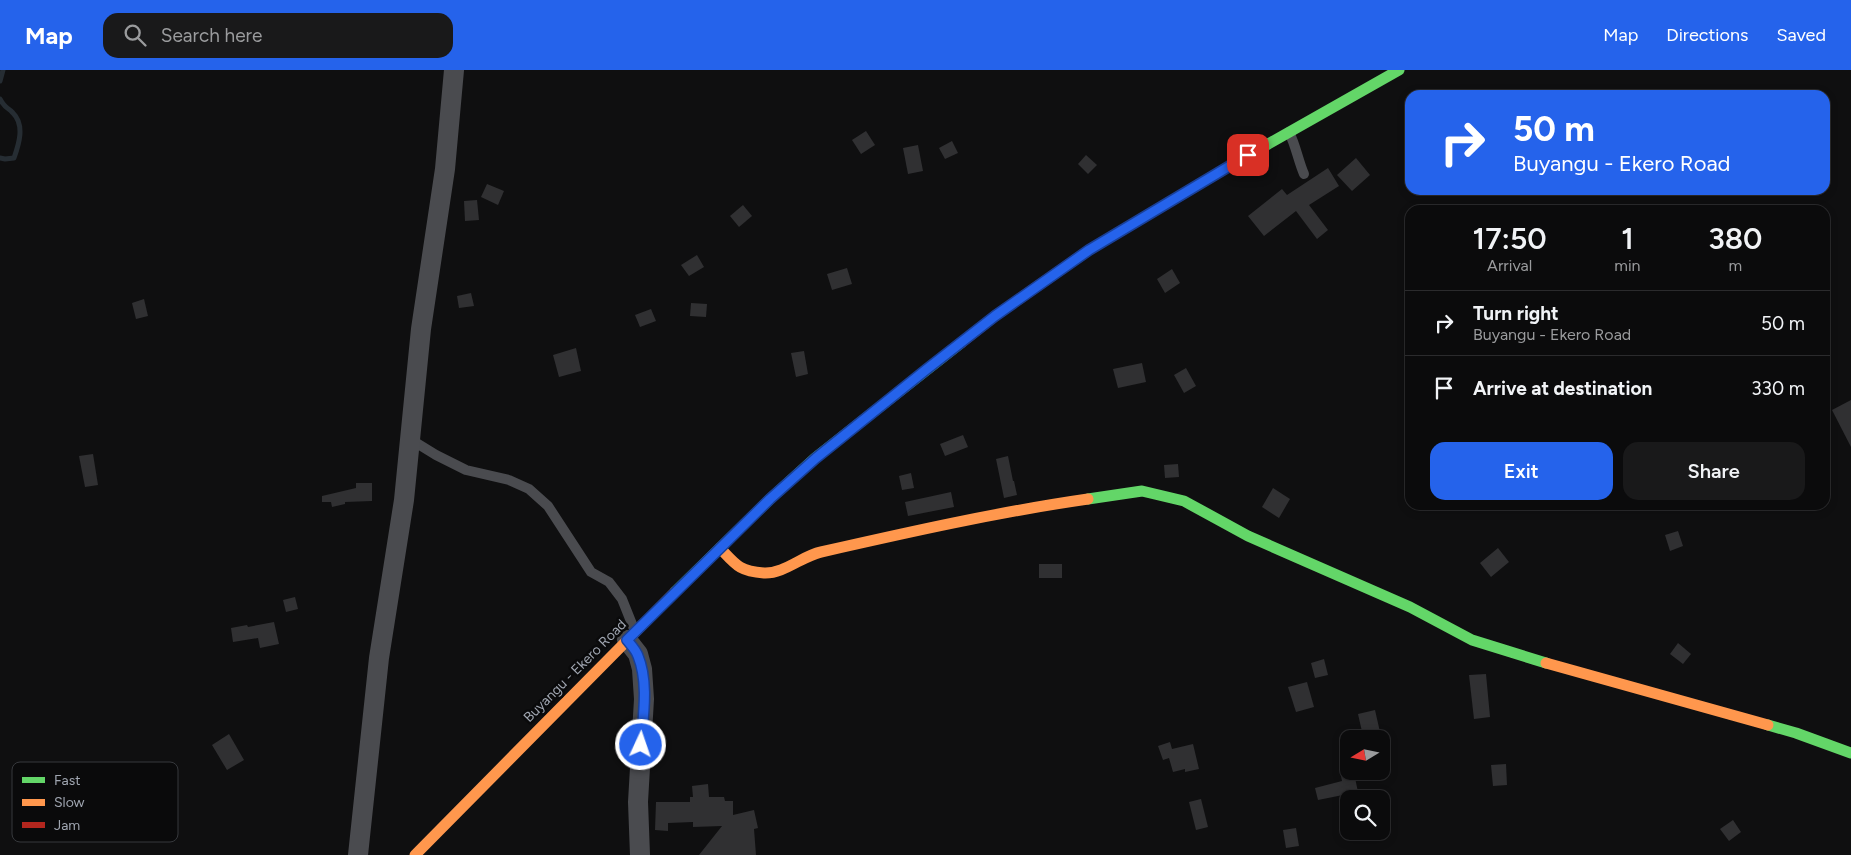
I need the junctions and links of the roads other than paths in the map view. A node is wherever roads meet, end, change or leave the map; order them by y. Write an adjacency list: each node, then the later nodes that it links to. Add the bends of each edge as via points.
1 (454, 70): 5 (street, via 445,169)
2 (1400, 70): 3 (main road, Buyangu - Ekero Road)
3 (1288, 131): 4 (lane, via 1295,142); 6 (main road, Buyangu - Ekero Road, via 1089,250 995,316 816,458)
4 (1304, 174)
5 (410, 439): 7 (lane, via 466,470 509,480 529,489 548,506 591,572 609,582 622,599); 9 (street, via 404,500 380,650)
6 (720, 548): 7 (main road, Buyangu - Ekero Road); 8 (main road, via 739,568 766,573 817,553 908,532 1053,504 1142,491 1184,502 1248,536 1410,607 1472,640 1796,733)
7 (631, 635): 10 (main road, Buyangu - Ekero Road); 11 (street, via 642,669 644,699 638,802)
8 (1851, 753)
9 (358, 855)
10 (415, 855)
11 (640, 855)

